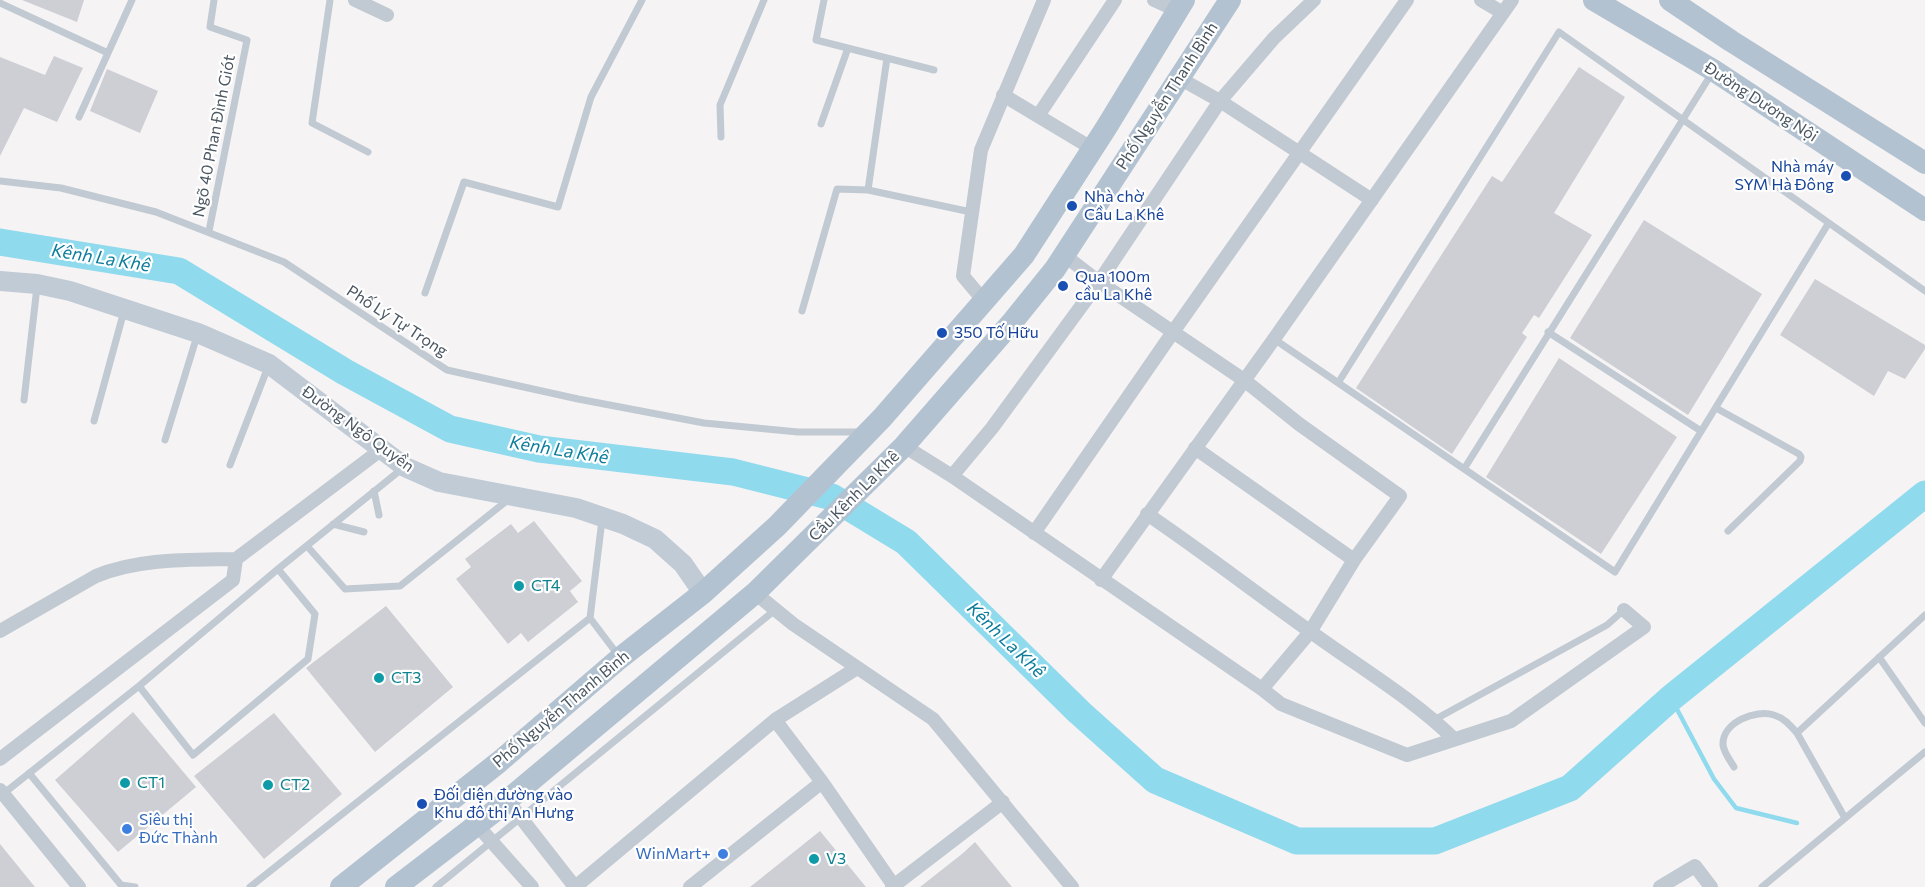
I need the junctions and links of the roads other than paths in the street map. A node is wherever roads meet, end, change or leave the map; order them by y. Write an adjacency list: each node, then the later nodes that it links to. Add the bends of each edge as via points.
1 (132, 0): 24 (lane)
2 (214, 0): 46 (lane, Ngõ 40 Phan Đình Giót, via 210,27 247,40)
3 (330, 0): 37 (lane, via 312,123)
4 (355, 0): 21 (street)
5 (642, 0): 52 (lane, via 591,97 558,207 464,182)
6 (764, 0): 35 (lane, via 720,105)
7 (824, 0): 23 (lane, via 816,40)
8 (1044, 0): 29 (street)
9 (1115, 0): 31 (street)
10 (1154, 0): 19 (street)
11 (1230, 0): 28 (main road, Phố Nguyễn Thanh Bình)
12 (1314, 0): 30 (street, via 1274,38)
13 (1407, 0): 38 (street)
14 (1481, 0): 20 (street)
15 (1512, 0): 20 (street)
16 (1594, 0): 27 (main road, Đường Dương Nội)
17 (1670, 0): 22 (main road)
18 (0, 3): 24 (lane)
19 (1181, 6): 36 (main road, Phố Nguyễn Thanh Bình)
20 (1503, 13): 42 (street)
21 (387, 15)
22 (1731, 41): 27 (main road); 39 (main road)
23 (848, 48): 25 (lane); 34 (lane)
24 (108, 53): 32 (lane)
25 (887, 58): 26 (lane); 41 (lane)
26 (934, 70)
27 (1713, 70): 33 (lane); 43 (main road, Đường Dương Nội)
28 (1179, 78): 30 (street); 47 (main road, Phố Nguyễn Thanh Bình)
29 (1003, 95): 31 (street); 44 (street, via 981,150)
30 (1220, 101): 38 (street); 49 (street)
31 (1038, 116): 36 (street)
32 (79, 117)
33 (1682, 118): 45 (lane); 57 (lane); 62 (lane, via 1558,32)
34 (821, 124)
35 (721, 137)
36 (1093, 149): 53 (main road, Phố Nguyễn Thanh Bình, via 1024,255)
37 (368, 152)
38 (1300, 152): 42 (street); 56 (street)
39 (1925, 163)
40 (0, 182): 46 (lane, Phố Lý Tự Trọng, via 61,188 156,212)
41 (868, 190): 44 (lane); 55 (lane, via 837,189)
42 (1372, 200): 59 (street)
43 (1925, 210)
44 (971, 212): 53 (street, via 963,276)
45 (1828, 224): 51 (lane); 64 (lane)
46 (209, 231): 67 (lane, Phố Lý Tự Trọng, via 284,262 447,370 704,423 798,432)
47 (1064, 255): 49 (street); 69 (main road, Phố Nguyễn Thanh Bình, via 1013,321)
48 (0, 281): 50 (street, Đường Ngô Quyền)
49 (1099, 282): 56 (street); 75 (street)
50 (37, 284): 54 (street, Đường Ngô Quyền); 63 (lane)
51 (1925, 291)
52 (425, 293)
53 (984, 301): 67 (main road, Phố Nguyễn Thanh Bình)
54 (125, 309): 58 (street, Đường Ngô Quyền); 65 (lane)
55 (802, 311)
56 (1173, 332): 61 (street); 85 (street)
57 (1548, 332): 66 (lane); 74 (lane)
58 (198, 333): 60 (street, Đường Ngô Quyền); 68 (lane)
59 (1274, 339): 61 (street); 62 (lane)
60 (268, 364): 71 (street, Đường Ngô Quyền); 72 (lane)
61 (1244, 380): 70 (street); 88 (street, via 1400,496)
62 (1338, 383): 74 (lane)
63 (24, 400)
64 (1716, 408): 66 (lane); 83 (lane, via 1801,457)
65 (94, 421)
66 (1701, 431): 74 (lane, via 1615,572)
67 (868, 432): 82 (main road, Cầu Kênh La Khê)
68 (165, 440)
69 (904, 446): 75 (street); 92 (main road, Cầu Kênh La Khê)
70 (1195, 448): 78 (street); 88 (street)
71 (382, 449): 73 (street, Đường Ngô Quyền); 87 (street)
72 (230, 465)
73 (405, 467): 76 (lane); 77 (street, Đường Ngô Quyền, via 439,482)
74 (1464, 469)
75 (952, 476): 85 (street)
76 (374, 491): 79 (lane); 81 (lane)
77 (513, 496): 80 (street, Đường Ngô Quyền, via 576,508); 86 (lane, via 400,586 345,589)
78 (1147, 514): 90 (street); 98 (street)
79 (379, 515)
80 (603, 518): 91 (street, Đường Ngô Quyền, via 655,539 683,564); 96 (lane)
81 (333, 524): 84 (lane); 86 (lane)
82 (777, 526): 91 (main road, Phố Nguyễn Thanh Bình)
83 (1728, 531)
84 (364, 532)
85 (1035, 533): 90 (street)
86 (308, 546): 89 (lane)
87 (236, 559): 97 (street, via 183,560 106,571); 110 (street, via 232,580)
88 (1354, 560): 98 (street)
89 (278, 568): 102 (lane); 102 (lane, via 315,614 308,659 193,755)
90 (1101, 580): 103 (street)
91 (703, 593): 100 (main road, Phố Nguyễn Thanh Bình)
92 (755, 594): 93 (street); 116 (main road)
93 (775, 610): 101 (street); 116 (lane)
94 (1624, 610): 105 (lane, via 1607,625); 108 (street, via 1644,627 1511,721)
95 (1925, 615): 99 (lane)
96 (590, 618): 100 (lane); 123 (lane)
97 (0, 631)
98 (1310, 632): 103 (street); 105 (street)
99 (1879, 657): 106 (lane); 107 (lane)
100 (621, 658): 124 (main road, Phố Nguyễn Thanh Bình, via 499,762)
101 (857, 668): 104 (street); 115 (street, via 933,719)
102 (139, 686): 112 (lane)
103 (1262, 689): 108 (street, via 1281,704 1407,755)
104 (775, 720): 113 (street); 128 (street)
105 (1434, 720): 108 (street)
106 (1925, 723)
107 (1797, 733): 111 (lane, via 1786,721 1764,713 1740,720 1730,728 1723,745); 117 (lane)
108 (1454, 739)
109 (1925, 752): 117 (lane)
110 (0, 759)
111 (1734, 767)
112 (29, 773): 114 (lane); 119 (lane)
113 (822, 783): 120 (street); 129 (street)
114 (2, 792): 121 (street)
115 (1004, 802): 120 (street); 130 (street)
116 (514, 809): 118 (main road); 128 (street)
117 (1845, 818): 133 (lane)
118 (484, 833): 125 (main road); 126 (lane); 127 (street)
119 (120, 886): 122 (lane)
120 (893, 886)
121 (79, 887)
122 (135, 887)
123 (250, 887)
124 (341, 887)
125 (396, 887)
126 (436, 887)
127 (532, 887)
128 (575, 887)
129 (690, 887)
130 (1072, 887)
131 (1660, 887): 132 (street, via 1695,866)
132 (1711, 887)
133 (1761, 887)

